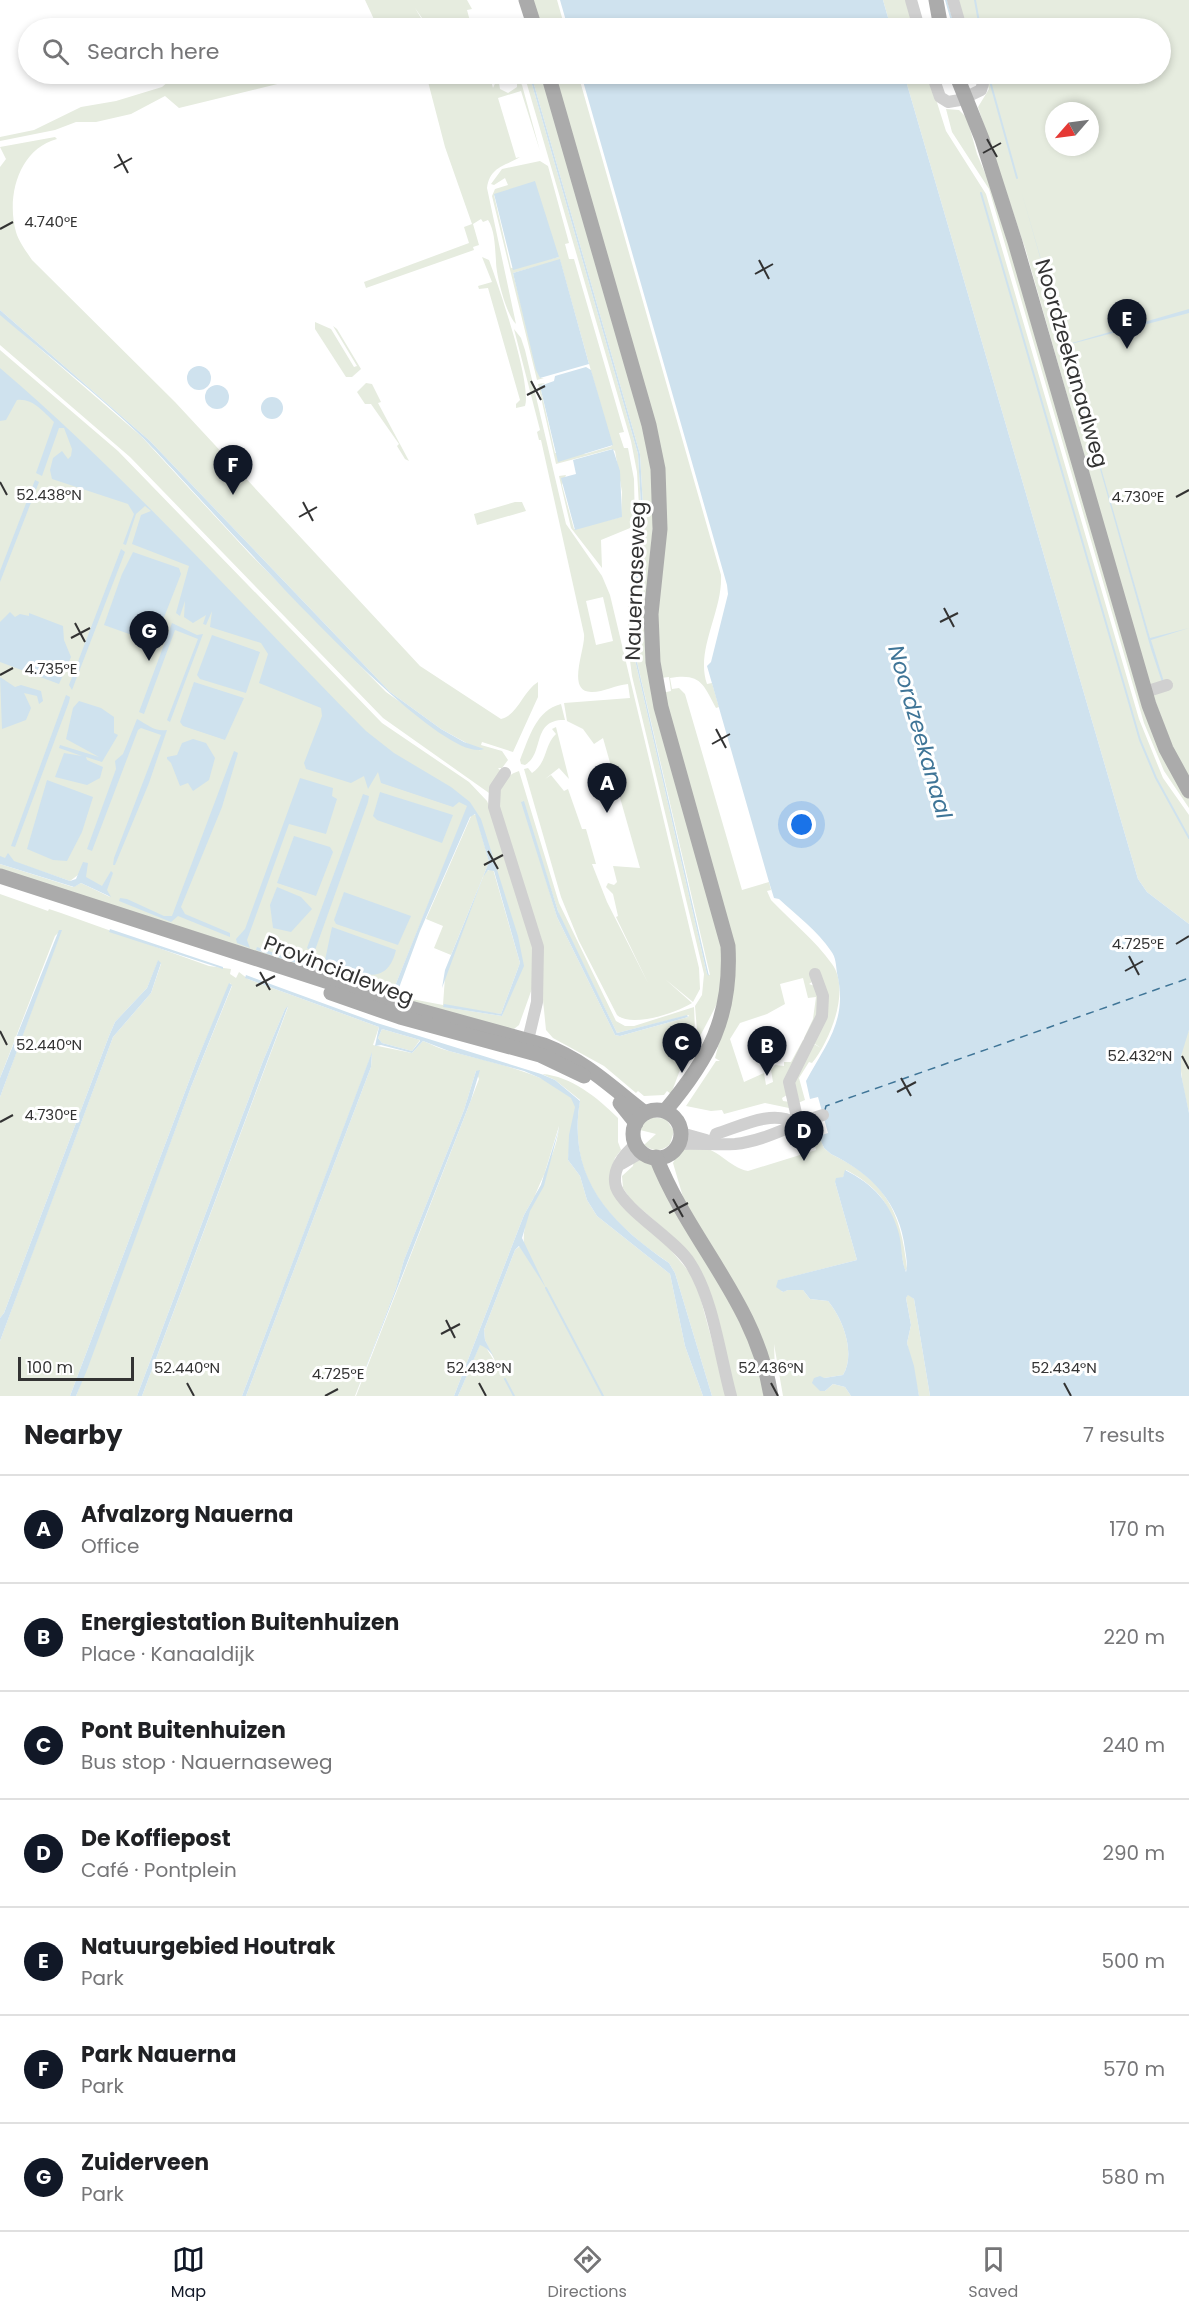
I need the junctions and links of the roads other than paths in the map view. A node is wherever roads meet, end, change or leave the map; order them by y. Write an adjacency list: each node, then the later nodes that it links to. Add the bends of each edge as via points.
1 (526, 0): 5 (main road)
2 (911, 0): 6 (street)
3 (936, 0): 7 (main road)
4 (953, 0): 8 (street)
5 (532, 18)
6 (916, 18)
7 (939, 18)
8 (958, 18)
9 (551, 84): 21 (main road, Nauernaseweg, via 649,425 659,488 660,529 651,614 654,672 728,946 729,985 723,1015 708,1053)
10 (937, 84): 13 (street, via 944,100)
11 (960, 84): 13 (main road, Noordzeekanaalweg)
12 (981, 84): 13 (street, via 982,88)
13 (966, 98): 15 (main road, Noordzeekanaalweg, via 1015,242)
14 (1167, 685): 15 (street)
15 (1145, 692): 17 (main road, Noordzeekanaalweg, via 1166,749)
16 (505, 773): 20 (street, via 495,789 494,807 536,939 539,960 537,991)
17 (1189, 791)
18 (0, 876): 20 (main road, Provincialeweg, via 248,957 394,1015)
19 (815, 974): 24 (street, via 823,996 822,1016 789,1082)
20 (524, 1042): 23 (main road, Provincialeweg, via 564,1053 587,1067)
21 (669, 1114): 23 (main road); 25 (main road)
22 (823, 1115): 24 (street)
23 (641, 1118): 26 (main road, via 634,1131)
24 (796, 1123): 25 (street, via 735,1144)
25 (680, 1138): 26 (main road)
26 (650, 1152): 27 (street, via 622,1156 615,1179 620,1193 680,1250 701,1285); 28 (main road, via 687,1221 736,1295 767,1367)
27 (731, 1396)
28 (771, 1396)

